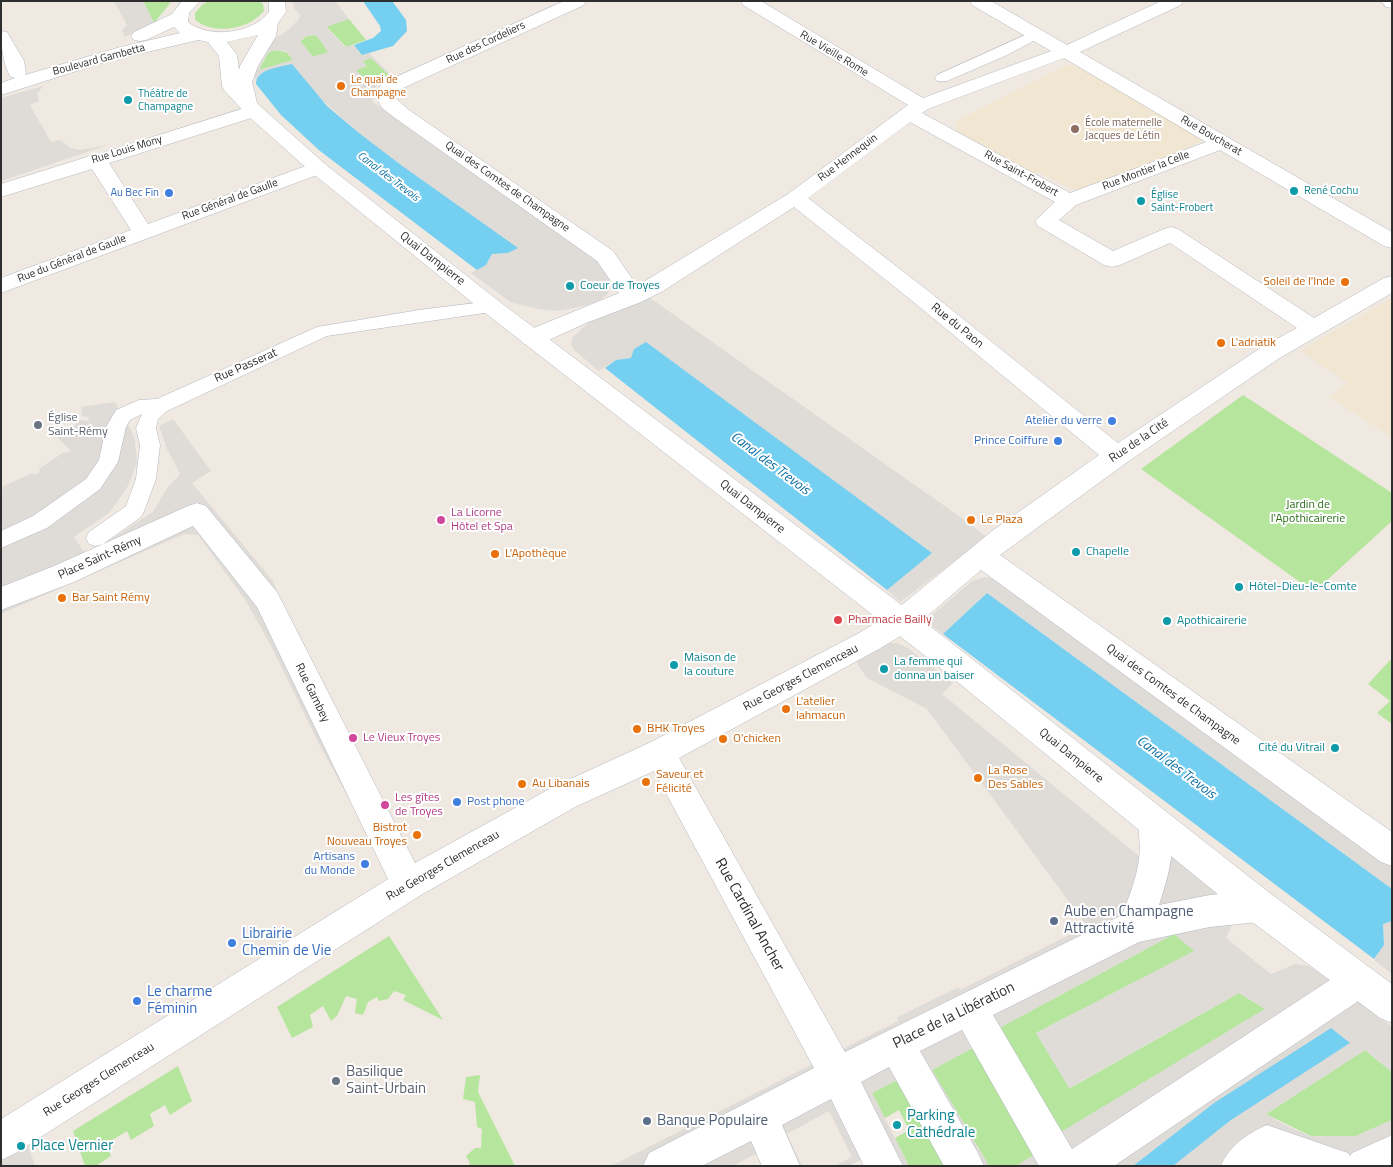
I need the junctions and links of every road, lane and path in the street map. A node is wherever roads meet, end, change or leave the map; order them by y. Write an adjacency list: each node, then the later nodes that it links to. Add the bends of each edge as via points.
1 (192, 1): 7 (street)
2 (277, 1): 8 (street, via 279,10)
3 (578, 1): 15 (street, Rue des Cordeliers)
4 (749, 1): 18 (street, Rue Vieille Rome)
5 (978, 1): 9 (street, Rue Boucherat)
6 (1175, 1): 12 (street, Rue Hennequin)
7 (179, 17): 11 (street, Quai Dampierre, via 183,28); 13 (street, Boulevard Gambetta, via 131,40)
8 (270, 22): 11 (street, Boulevard Gambetta, via 251,32); 17 (street, via 244,82)
9 (1036, 34): 12 (street, Rue Boucherat); 14 (lane)
10 (1, 36): 13 (street, via 15,61)
11 (206, 36): 16 (street, Boulevard Gambetta, via 174,39); 17 (street, Quai Dampierre, via 228,55 231,86)
12 (1066, 52): 18 (street, Rue Hennequin); 19 (street, Rue Boucherat)
13 (9, 76)
14 (942, 78)
15 (394, 85): 29 (street, Quai des Comtes de Champagne, via 387,90 385,97 389,104 605,256)
16 (1, 89)
17 (251, 108): 20 (street, Rue Louis Mony); 21 (street, Quai Dampierre)
18 (914, 109): 23 (street, Rue Hennequin); 24 (street, Rue Saint-Frobert)
19 (1223, 142): 24 (street, Rue Montier la Celle); 26 (street, Rue Boucherat)
20 (96, 159): 22 (street, Rue Louis Mony); 25 (street)
21 (318, 168): 25 (street, Rue Général de Gaulle); 30 (street, Quai Dampierre)
22 (1, 191)
23 (795, 198): 29 (street, Rue Hennequin, via 656,286); 34 (street, Rue du Paon)
24 (1069, 201): 31 (street, Rue Saint-Frobert, via 1045,221 1112,260 1171,234)
25 (144, 232): 28 (street, Rue du Général de Gaulle)
26 (1392, 241)
27 (1392, 283): 31 (street, Rue de la Cité)
28 (1, 286)
29 (633, 297): 32 (street, Rue Hennequin, via 561,323)
30 (492, 306): 32 (street, Quai Dampierre); 33 (lane, Rue Passerat, via 323,331)
31 (1312, 328): 34 (street, Rue de la Cité)
32 (532, 338): 40 (street, Quai Dampierre)
33 (160, 406): 36 (lane, via 150,416 146,428 150,445 146,479 134,511); 37 (lane, via 140,407 123,415 116,427 108,462 93,484 40,522)
34 (1117, 456): 38 (street, Rue de la Cité)
35 (196, 513): 39 (street, Place Saint-Rémy, via 64,574); 44 (street, Rue Gambey, via 266,600)
36 (96, 538)
37 (1, 540)
38 (980, 554): 40 (street, Rue de la Cité); 43 (street, Quai des Comtes de Champagne)
39 (1, 599)
40 (902, 621): 41 (street, Rue Georges Clemenceau); 42 (street, Quai Dampierre)
41 (660, 753): 44 (street, Rue Georges Clemenceau, via 564,797); 51 (street, Rue Cardinal Ancher)
42 (1154, 823): 45 (street, Quai Dampierre); 46 (street, via 1156,856 1153,873)
43 (1392, 852)
44 (409, 884): 53 (street, Rue Georges Clemenceau)
45 (1259, 906): 46 (street, Place de la Libération, via 1210,911); 48 (street, Quai Dampierre)
46 (1135, 926): 49 (street, Place de la Libération)
47 (1344, 990): 61 (street)
48 (1392, 1006)
49 (970, 1009): 50 (street, Place de la Libération); 60 (street)
50 (896, 1044): 51 (street, Place de la Libération); 59 (street)
51 (838, 1075): 52 (street, Place de la Libération); 58 (street, Rue Cardinal Ancher)
52 (760, 1118): 55 (street, Place de la Libération); 57 (street)
53 (1, 1141)
54 (1392, 1154): 64 (street)
55 (702, 1157): 56 (street, Place de la Libération)
56 (662, 1166)
57 (781, 1166)
58 (884, 1166)
59 (965, 1166)
60 (1060, 1166)
61 (1080, 1166)
62 (1240, 1166): 63 (street, via 1267,1144)
63 (1335, 1166)
64 (1365, 1166)

